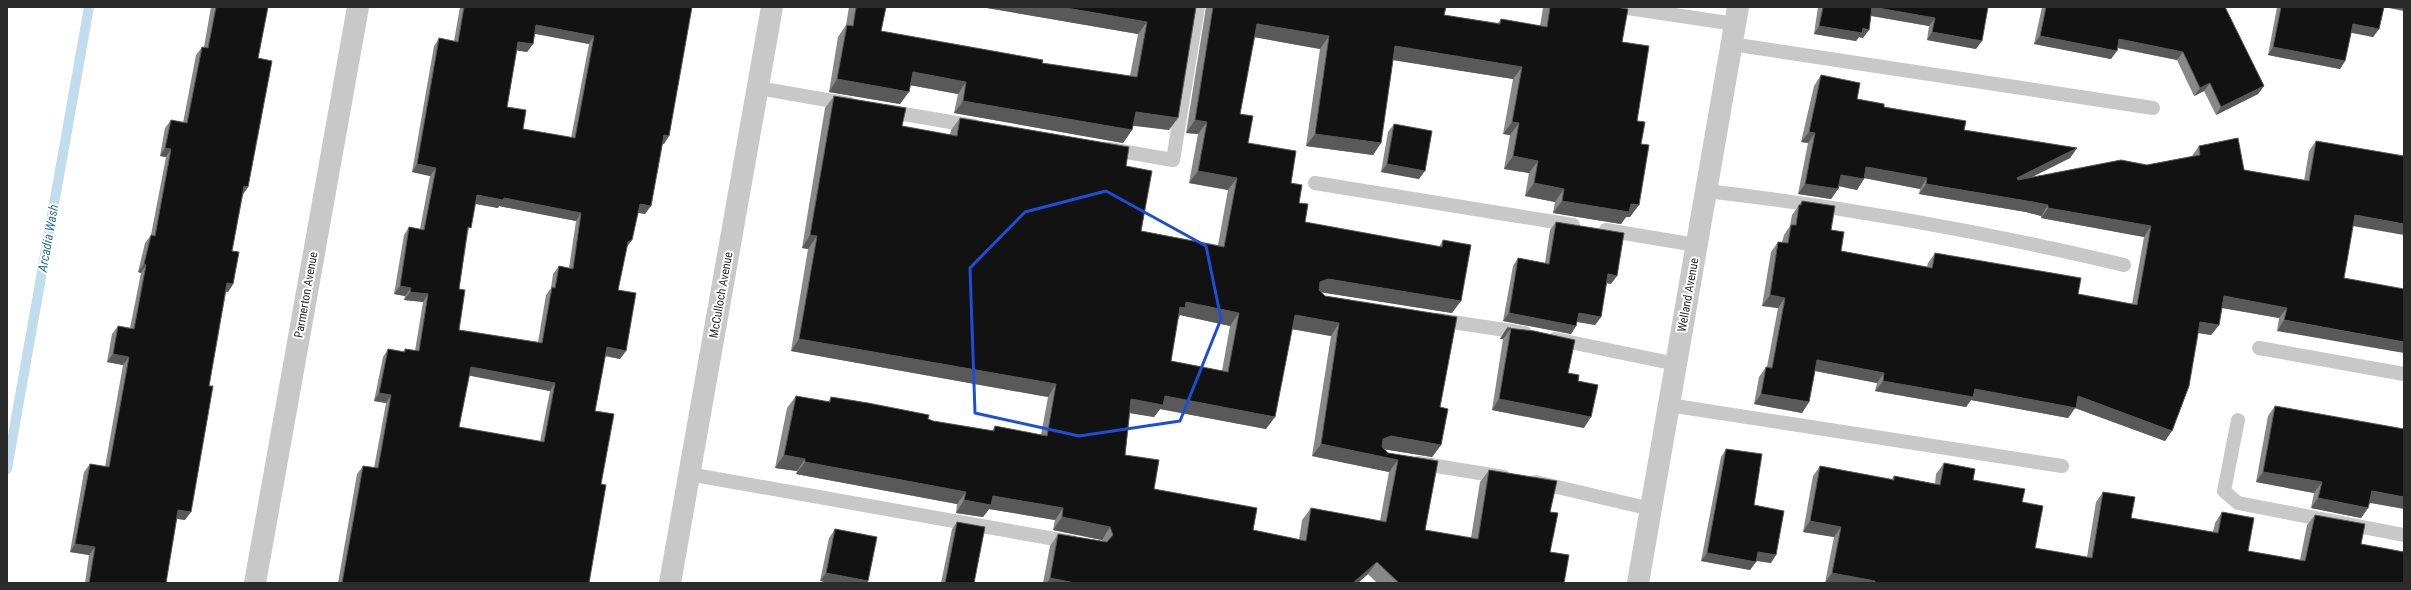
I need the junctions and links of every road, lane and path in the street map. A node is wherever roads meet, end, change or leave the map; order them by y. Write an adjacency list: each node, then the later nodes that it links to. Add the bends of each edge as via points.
1 (358, 7): 26 (street, Parmerton Avenue)
2 (772, 7): 6 (street, McCulloch Avenue)
3 (1198, 7): 9 (lane, via 1174,160)
4 (1621, 7): 5 (lane)
5 (1734, 25): 7 (lane); 11 (street, Welland Avenue)
6 (758, 88): 8 (lane); 22 (street, McCulloch Avenue)
7 (2153, 108)
8 (985, 128)
9 (1095, 147)
10 (1315, 183): 12 (lane)
11 (1706, 191): 12 (street, Welland Avenue); 13 (lane, via 1801,202 1907,219)
12 (1696, 245): 16 (street, Welland Avenue)
13 (2124, 265)
14 (1427, 318): 16 (lane, via 1540,336)
15 (2259, 348): 17 (lane)
16 (1676, 364): 18 (street, Welland Avenue)
17 (2404, 374)
18 (1669, 405): 21 (lane); 23 (street, Welland Avenue)
19 (2238, 420): 24 (lane, via 2224,491 2238,503)
20 (1404, 460): 23 (lane, via 1543,484)
21 (2062, 466)
22 (689, 474): 25 (lane); 27 (street, McCulloch Avenue)
23 (1651, 509): 28 (street, Welland Avenue)
24 (2404, 535)
25 (1088, 545)
26 (255, 583)
27 (670, 583)
28 (1638, 583)

